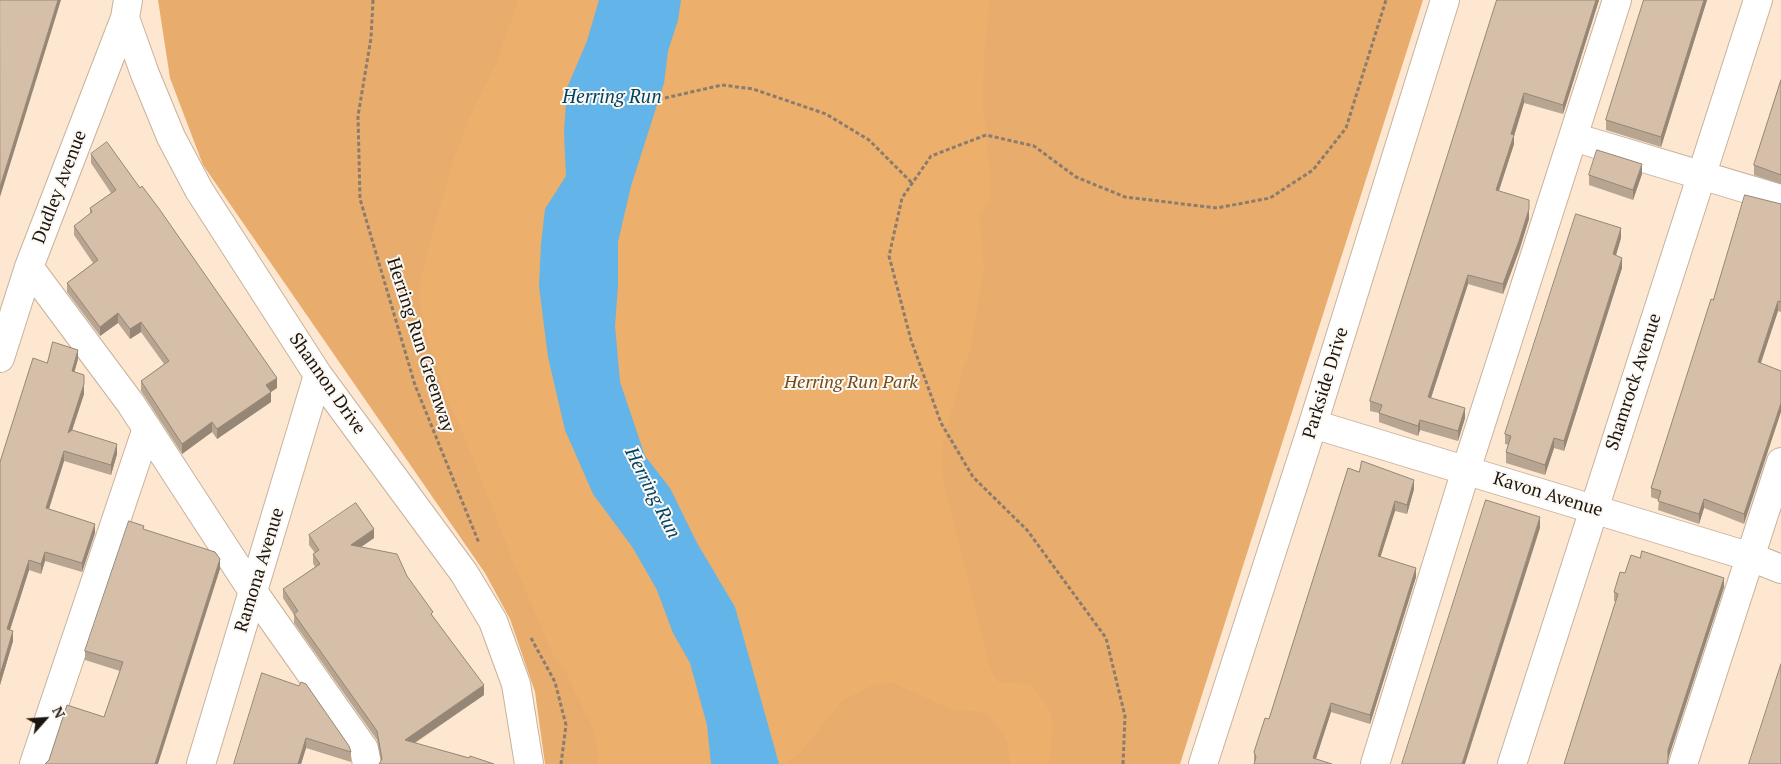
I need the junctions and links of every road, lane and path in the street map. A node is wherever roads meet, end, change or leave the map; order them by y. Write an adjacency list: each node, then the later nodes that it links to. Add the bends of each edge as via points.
1 (372, 0): 21 (path, Herring Run Greenway, via 371,38 358,116 360,199 415,385)
2 (1386, 0): 10 (path, via 1346,128 1313,170 1270,198 1217,208 1125,197 1076,178 1034,146 986,135 931,156)
3 (1445, 0): 16 (street, Parkside Drive)
4 (1617, 0): 8 (street)
5 (1758, 0): 9 (street, Shamrock Avenue)
6 (126, 9): 12 (street, Dudley Avenue); 15 (street, Shannon Drive, via 170,137 198,190)
7 (665, 98): 10 (path, via 722,85 762,92 826,114 869,140)
8 (1573, 137): 9 (street); 19 (street)
9 (1702, 174): 11 (street); 20 (street, Shamrock Avenue)
10 (912, 183): 31 (path, via 902,198 890,256 912,340 941,423 973,476 1027,530 1106,638 1125,716)
11 (1781, 199)
12 (29, 267): 13 (street, Dudley Avenue); 17 (street)
13 (8, 301): 14 (street, Dudley Avenue)
14 (0, 358)
15 (318, 375): 24 (street, Ramona Avenue); 29 (street, Shannon Drive, via 464,573 493,621 516,684)
16 (1313, 424): 19 (street, Kavon Avenue); 32 (street, Parkside Drive)
17 (147, 428): 24 (street); 26 (street)
18 (1781, 462): 22 (street)
19 (1466, 470): 20 (street, Kavon Avenue); 33 (street)
20 (1593, 508): 22 (street, Kavon Avenue); 34 (street, Shamrock Avenue)
21 (480, 545)
22 (1751, 557): 23 (street, Kavon Avenue); 35 (street)
23 (1781, 569)
24 (254, 592): 27 (street, Ramona Avenue); 28 (street, via 364,749)
25 (530, 636): 30 (path, via 555,682 566,725)
26 (34, 764)
27 (201, 764)
28 (366, 764)
29 (529, 764)
30 (561, 764)
31 (1123, 764)
32 (1203, 764)
33 (1375, 764)
34 (1512, 764)
35 (1683, 764)

